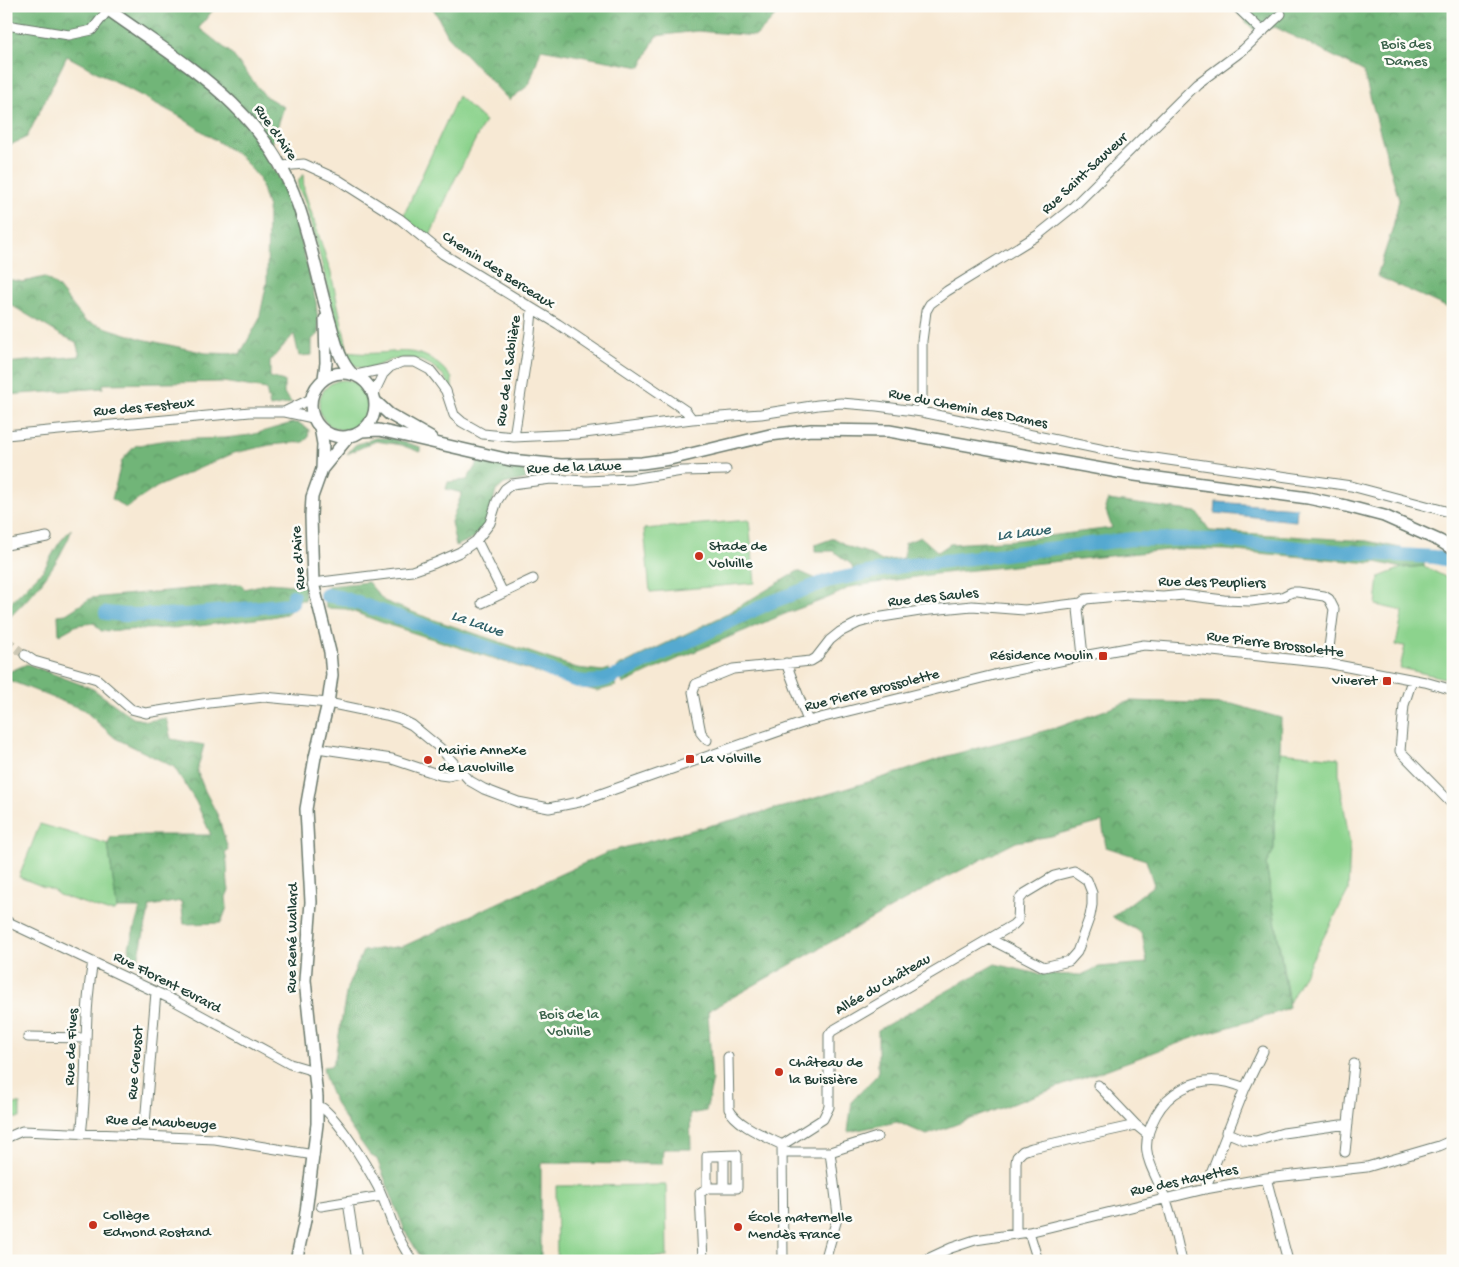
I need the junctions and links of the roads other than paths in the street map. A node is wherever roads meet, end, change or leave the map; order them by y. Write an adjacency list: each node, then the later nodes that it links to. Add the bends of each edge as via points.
1 (1236, 6): 5 (street)
2 (105, 8): 4 (street, via 92,30 69,35); 6 (main road, Rue d'Aire, via 222,92 252,123)
3 (1281, 14): 5 (street, Rue Saint-Sauveur)
4 (6, 25)
5 (1262, 32): 15 (street, Rue Saint-Sauveur, via 1244,50 1196,84 1073,208 1038,235 930,304 922,341)
6 (282, 166): 7 (main road, Rue d'Aire, via 298,204); 8 (street, Chemin des Berceaux, via 304,164 338,179 400,219 444,254)
7 (326, 310): 10 (main road, Rue d'Aire, via 342,361); 11 (main road, Rue d'Aire)
8 (532, 310): 16 (street, Chemin des Berceaux, via 558,324 686,411); 21 (street, Rue de la Sablière)
9 (390, 368): 10 (street, Rue du Chemin des Dames); 12 (street, via 383,374); 21 (street, Rue du Chemin des Dames, via 402,362 415,362 430,370 446,391 454,415 462,422 483,434)
10 (354, 374): 11 (main road, via 337,373); 12 (main road, via 370,387)
11 (324, 378): 13 (main road, via 315,387)
12 (374, 398): 18 (main road, via 371,420); 22 (main road, via 389,414)
13 (311, 399): 14 (street, Rue des Festeux); 17 (main road)
14 (285, 412): 17 (street, Rue des Festeux); 19 (street, Rue des Festeux, via 250,412)
15 (922, 412): 16 (street, Rue du Chemin des Dames, via 840,403); 25 (street, Rue du Chemin des Dames, via 1119,453 1351,486)
16 (692, 419): 21 (street, Rue du Chemin des Dames, via 577,434)
17 (316, 422): 20 (main road, via 333,436); 23 (main road, Rue d'Aire, via 323,444)
18 (362, 431): 20 (main road); 22 (main road, via 379,430)
19 (6, 435)
20 (349, 436): 23 (main road, Rue d'Aire)
21 (514, 437)
22 (443, 445): 29 (main road, via 510,460 562,465 605,464 670,459 770,435 811,430 889,431 1135,475 1308,498 1384,516)
23 (322, 469): 31 (main road, Rue d'Aire, via 312,497 310,516)
24 (726, 470): 27 (street, Rue de la Lawe, via 682,471 631,480 551,479 512,484 497,501 490,524)
25 (1453, 513)
26 (46, 537): 28 (street)
27 (476, 541): 31 (street, Rue de la Lawe, via 446,559 412,572); 32 (street)
28 (6, 545)
29 (1453, 549)
30 (534, 579): 32 (street)
31 (313, 583): 39 (main road, Rue d'Aire, via 330,652)
32 (503, 593): 33 (street)
33 (482, 603)
34 (1081, 603): 36 (street, via 1078,609); 37 (street, Rue des Saules, via 1025,610 972,606 876,618 840,632 811,661); 38 (street, Rue des Peupliers, via 1086,599 1128,595 1183,595 1251,601 1282,597 1292,592 1324,596 1334,610)
35 (25, 655): 42 (street, Rue Pierre Brossolette, via 34,661 97,679 131,709 146,713 264,697)
36 (1083, 656): 38 (street, Rue Pierre Brossolette, via 1144,645); 43 (street, Rue Pierre Brossolette)
37 (786, 663): 43 (street); 44 (street, via 734,669 696,684 692,692 701,733)
38 (1327, 663): 40 (street, Rue Pierre Brossolette)
39 (332, 676): 42 (main road, Rue René Wallard)
40 (1412, 680): 41 (street, Rue Pierre Brossolette); 47 (street, via 1404,704 1400,751)
41 (1453, 690)
42 (328, 703): 45 (main road, Rue René Wallard); 46 (street, Rue Pierre Brossolette, via 393,717 412,725 440,748)
43 (808, 721): 46 (street, Rue Pierre Brossolette, via 579,802 549,808 518,802 484,789)
44 (707, 740)
45 (317, 748): 46 (street, via 392,759 440,775); 57 (main road, Rue René Wallard, via 305,820 311,902 304,980)
46 (461, 773)
47 (1453, 805)
48 (6, 921): 50 (street, Rue Florent Evrard)
49 (990, 939): 49 (street, Allée du Château, via 1018,920 1019,900 1024,894 1054,876 1074,872 1087,880 1092,893 1090,916 1077,952 1068,961 1044,967); 70 (street, Allée du Château, via 832,1031 829,1035 829,1106 823,1118)
50 (93, 962): 51 (street, Rue Florent Evrard); 53 (street, Rue de Fives)
51 (156, 992): 57 (street, Rue Florent Evrard, via 290,1064); 66 (street, Rue Creusot)
52 (28, 1037): 53 (street)
53 (86, 1038): 64 (street, Rue de Fives)
54 (1263, 1051): 59 (street)
55 (728, 1057): 70 (street, via 728,1109)
56 (1354, 1064): 61 (street)
57 (314, 1071): 60 (main road, Rue René Wallard)
58 (1098, 1085): 62 (street)
59 (1244, 1088): 63 (street); 65 (street, via 1216,1080 1188,1085 1166,1100)
60 (317, 1105): 73 (main road, Rue René Wallard); 79 (street, via 323,1106 333,1117)
61 (1348, 1124): 63 (street, via 1283,1133 1256,1141); 72 (street)
62 (1136, 1125): 65 (street); 84 (street, via 1032,1148 1017,1157)
63 (1226, 1132): 77 (street)
64 (81, 1134): 66 (street, Rue de Maubeuge); 68 (street, Rue de Maubeuge, via 22,1131)
65 (1147, 1134): 80 (street, via 1148,1159)
66 (144, 1136): 73 (street, Rue de Maubeuge, via 215,1139)
67 (877, 1137): 71 (street)
68 (6, 1138)
69 (1453, 1140): 75 (street, Rue des Hayettes, via 1367,1167)
70 (782, 1149): 71 (street); 89 (street)
71 (830, 1152): 90 (street, via 838,1215)
72 (1345, 1152)
73 (314, 1155): 85 (main road, Rue René Wallard)
74 (724, 1156): 76 (street); 76 (street, via 737,1155 737,1188); 78 (street, via 707,1156)
75 (1266, 1178): 77 (street, Rue des Hayettes); 94 (street)
76 (724, 1188): 78 (street)
77 (1205, 1189): 80 (street, Rue des Hayettes)
78 (704, 1190): 88 (street)
79 (382, 1196): 81 (street); 87 (street)
80 (1165, 1198): 83 (street, Rue des Hayettes); 93 (street)
81 (348, 1202): 82 (street); 86 (street)
82 (321, 1206)
83 (1029, 1232): 84 (street, Rue des Hayettes); 92 (street)
84 (1016, 1234): 91 (street, Rue des Hayettes, via 975,1240)
85 (296, 1261)
86 (357, 1261)
87 (412, 1261)
88 (703, 1261)
89 (783, 1261)
90 (825, 1261)
91 (923, 1261)
92 (1038, 1261)
93 (1182, 1261)
94 (1288, 1261)

